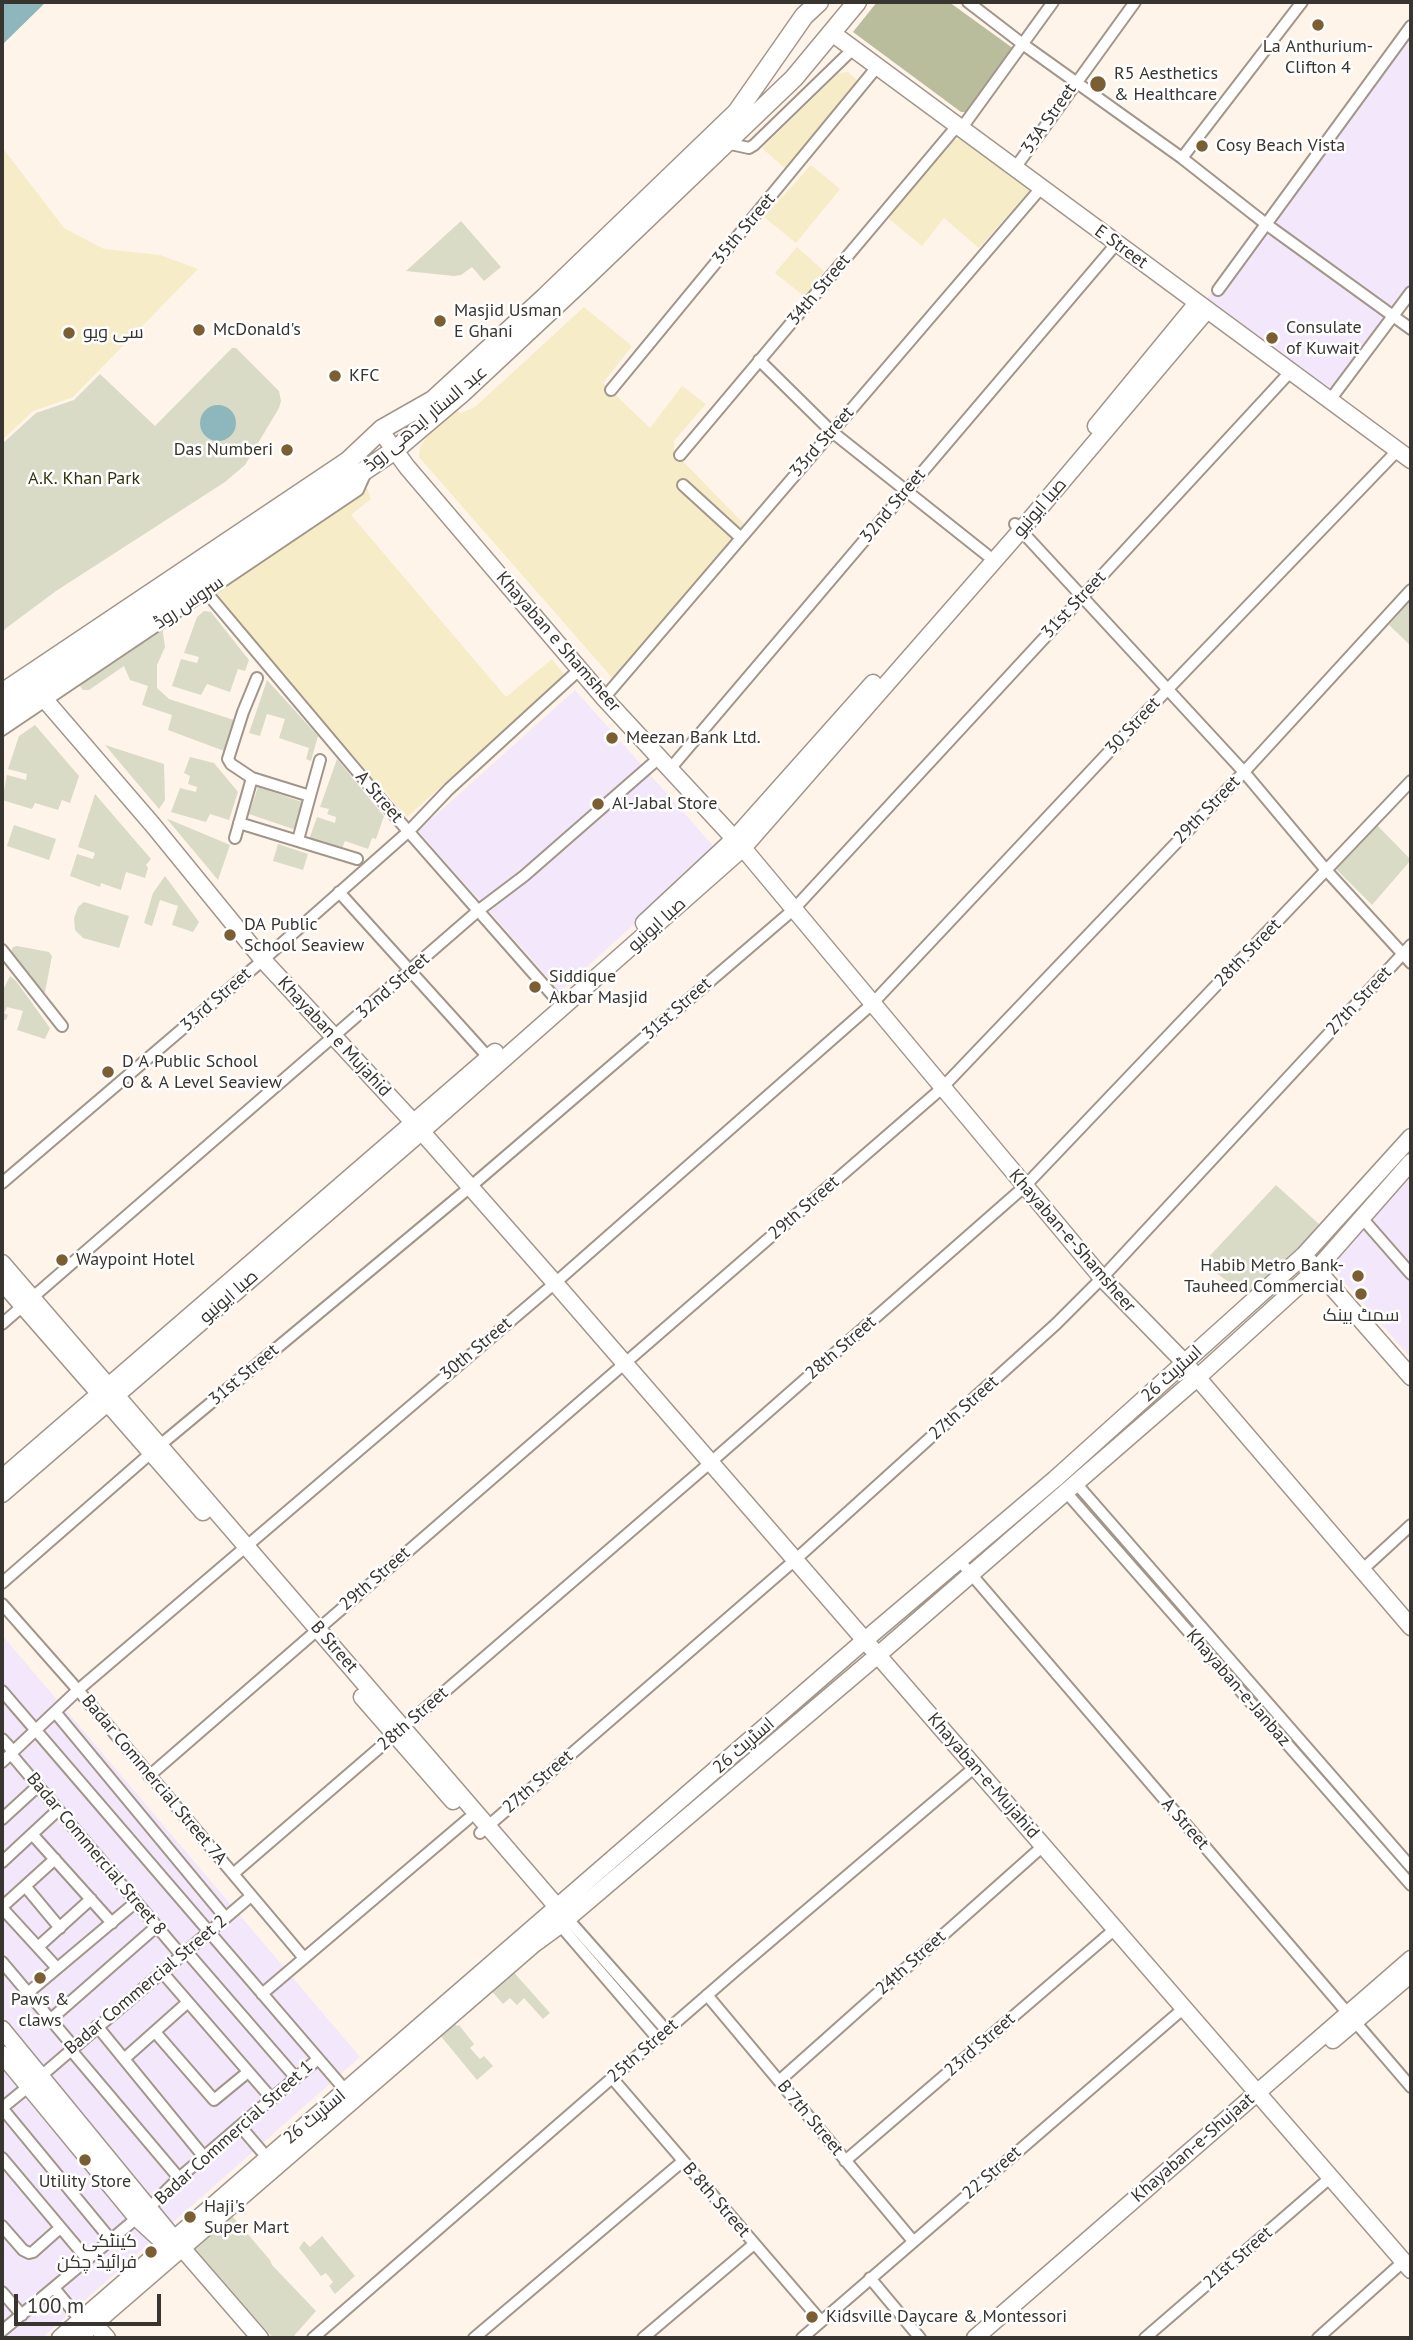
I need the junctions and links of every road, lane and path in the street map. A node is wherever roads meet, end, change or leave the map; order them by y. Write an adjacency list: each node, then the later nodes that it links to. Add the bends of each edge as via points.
1 (819, 2): 11 (main road, عبد الستار ایدھی روڈ)
2 (857, 2): 8 (main road, عبد الستار ایدھی روڈ)
3 (968, 2): 9 (street)
4 (1053, 2): 9 (street, 34th Street)
5 (1135, 2): 14 (street, 33A Street)
6 (1302, 2): 17 (street)
7 (1411, 26): 20 (street)
8 (832, 33): 10 (main road, E Street); 12 (main road, عبد الستار ایدھی روڈ)
9 (1024, 45): 14 (street); 15 (street, 34th Street)
10 (853, 49): 13 (main road, E Street); 16 (street, via 754,145)
11 (781, 51): 12 (main road); 31 (main road, عبد الستار ایدھی روڈ, via 737,112 545,297 430,402)
12 (804, 66): 16 (main road, عبد الستار ایدھی روڈ)
13 (877, 67): 15 (main road, E Street); 29 (street, 35th Street)
14 (1076, 80): 17 (street); 18 (street, 33A Street)
15 (959, 127): 18 (main road, E Street); 27 (street, 34th Street)
16 (726, 143): 33 (main road, عبد الستار ایدھی روڈ, via 461,394)
17 (1182, 158): 20 (street)
18 (1015, 168): 19 (main road, E Street)
19 (1041, 188): 21 (main road, E Street); 32 (street, 33rd Street)
20 (1266, 223): 22 (street); 25 (street)
21 (1117, 243): 24 (main road, E Street); 39 (street, 32nd Street)
22 (1218, 290)
23 (1411, 292): 25 (street)
24 (1202, 306): 28 (main road, E Street); 40 (main road, صبا ایونیو)
25 (1393, 316): 26 (street); 30 (street)
26 (1411, 330)
27 (760, 360): 32 (street); 35 (street, 34th Street)
28 (1291, 372): 30 (main road, E Street); 45 (street, 31st Street)
29 (611, 390)
30 (1330, 400): 36 (main road, E Street)
31 (380, 430): 33 (main road, Khayaban e Shamsheer); 34 (main road, عبد الستار ایدھی روڈ)
32 (831, 432): 39 (street); 41 (street, 33rd Street)
33 (395, 450): 37 (main road, عبد الستار ایدھی روڈ); 46 (main road, Khayaban e Shamsheer)
34 (357, 452): 37 (main road); 48 (main road, عبد الستار ایدھی روڈ)
35 (680, 455)
36 (1405, 455): 49 (street, 30 Street)
37 (368, 468): 44 (street, سروس روڈ, via 358,490); 48 (main road, عبد الستار ایدھی روڈ)
38 (683, 485): 41 (street)
39 (906, 492): 42 (street); 55 (street, 32nd Street)
40 (1018, 527): 42 (main road, صبا ایونیو); 45 (street); 64 (main road, صبا ایونیو)
41 (741, 538): 51 (street, 33rd Street)
42 (987, 555): 64 (main road, صبا ایونیو)
43 (1411, 590): 56 (street, 29th Street)
44 (206, 592): 48 (street, سروس روڈ); 61 (street, A Street)
45 (1082, 596): 49 (street); 69 (street, 31st Street)
46 (580, 669): 51 (main road, Khayaban e Shamsheer); 61 (street, 33rd Street)
47 (257, 677): 57 (street, via 228,759)
48 (38, 689): 50 (main road, عبد الستار ایدھی روڈ); 52 (main road, عبد الستار ایدھی روڈ); 53 (street, سروس روڈ); 73 (main road, Khayaban e Mujahid)
49 (1167, 690): 56 (street); 77 (street, 30 Street)
50 (2, 693)
51 (604, 698): 55 (main road, Khayaban e Shamsheer)
52 (2, 714)
53 (2, 730)
54 (320, 760): 59 (street)
55 (664, 764): 64 (main road, Khayaban e Shamsheer); 68 (street, 32nd Street)
56 (1244, 772): 66 (street); 81 (street, 29th Street)
57 (252, 778): 59 (street); 60 (street)
58 (1411, 781): 66 (street, 28th Street)
59 (310, 796): 63 (street)
60 (239, 823): 62 (street); 63 (street)
61 (409, 831): 67 (street, 33rd Street); 68 (street, A Street)
62 (235, 838)
63 (298, 840): 65 (street)
64 (738, 843): 69 (main road, Khayaban-e-Shamsheer); 76 (main road, صبا ایونیو); 82 (main road, صبا ایونیو)
65 (357, 859)
66 (1326, 870): 72 (street); 87 (street, 28th Street)
67 (340, 892): 73 (street, 33rd Street); 75 (street)
68 (479, 910): 75 (street, 32nd Street); 76 (street, A Street)
69 (793, 910): 77 (main road, Khayaban-e-Shamsheer); 88 (street, 31st Street)
70 (1411, 945): 72 (street, 27th Street)
71 (2, 950): 78 (street)
72 (1403, 954): 74 (street); 95 (street, 27th Street)
73 (263, 960): 79 (main road, Khayaban e Mujahid); 86 (street, 33rd Street)
74 (1411, 963)
75 (410, 971): 79 (street, 32nd Street); 80 (street)
76 (556, 999): 80 (main road, صبا ایونیو)
77 (871, 1005): 81 (main road, Khayaban-e-Shamsheer); 97 (street, 30th Street)
78 (62, 1026)
79 (335, 1037): 82 (main road, Khayaban e Mujahid); 98 (street, 32nd Street)
80 (488, 1058): 82 (main road, صبا ایونیو)
81 (942, 1089): 87 (main road, Khayaban-e-Shamsheer); 101 (street, 29th Street)
82 (417, 1128): 88 (main road, Khayaban e Mujahid); 104 (main road, صبا ایونیو)
83 (1411, 1137): 90 (main road, اسٹریٹ 26)
84 (1411, 1163): 89 (main road, اسٹریٹ 26)
85 (1411, 1172): 89 (street)
86 (2, 1183)
87 (1024, 1187): 95 (main road, Khayaban-e-Shamsheer); 106 (street, 28th Street)
88 (469, 1188): 97 (main road, Khayaban e Mujahid); 105 (street, 31st Street)
89 (1363, 1219): 91 (street); 93 (main road, اسٹریٹ 26)
90 (1304, 1255): 93 (main road); 100 (main road, اسٹریٹ 26)
91 (1407, 1260): 94 (street)
92 (2, 1264): 98 (main road, B Street)
93 (1317, 1269): 102 (main road); 103 (main road, اسٹریٹ 26)
94 (1411, 1274)
95 (1102, 1278): 100 (main road, Khayaban-e-Shamsheer); 112 (street, 27th Street)
96 (2, 1282): 98 (main road, B Street)
97 (555, 1283): 101 (main road, Khayaban-e-Mujahid); 111 (street, 30th Street)
98 (27, 1302): 99 (street, 32nd Street); 104 (main road, B Street)
99 (2, 1324)
100 (1184, 1362): 103 (main road, Khayaban-e-Shamsheer); 113 (main road, اسٹریٹ 26)
101 (625, 1364): 106 (main road, Khayaban-e-Mujahid); 119 (street, 29th Street)
102 (1410, 1374)
103 (1197, 1378): 108 (main road, اسٹریٹ 26); 114 (main road, Khayaban-e-Shamsheer)
104 (107, 1394): 105 (main road, B Street); 107 (main road, صبا ایونیو); 109 (main road, صبا ایونیو)
105 (155, 1450): 111 (main road, B Street); 116 (street, 31st Street)
106 (711, 1462): 112 (main road, Khayaban-e-Mujahid); 126 (street, 28th Street)
107 (2, 1478)
108 (1070, 1487): 115 (main road, اسٹریٹ 26); 140 (street, Khayaban-e-Janbaz); 142 (street, Khayaban-e-Janbaz)
109 (2, 1494)
110 (1411, 1525): 114 (street)
111 (243, 1548): 119 (main road, B Street); 122 (street, 30th Street)
112 (795, 1560): 120 (main road, Khayaban-e-Mujahid); 135 (street, 27th Street)
113 (959, 1560): 115 (street, A Street); 120 (main road, اسٹریٹ 26)
114 (1362, 1570): 118 (main road, Khayaban-e-Shamsheer)
115 (970, 1573): 121 (main road, اسٹریٹ 26); 169 (street, A Street)
116 (2, 1583)
117 (2, 1604): 122 (street, Badar Commercial Street 7A)
118 (1411, 1627)
119 (314, 1632): 126 (main road, B Street); 130 (street, 29th Street)
120 (865, 1640): 121 (main road, Khayaban-e-Mujahid); 148 (main road, اسٹریٹ 26)
121 (878, 1655): 129 (main road, Khayaban-e-Mujahid); 148 (main road, اسٹریٹ 26)
122 (78, 1690): 124 (street, 30th Street); 130 (street, Badar Commercial Street 7A)
123 (2, 1691): 125 (street)
124 (55, 1712): 125 (street, 30th Street); 149 (street)
125 (36, 1730): 128 (street, 30th Street); 154 (street)
126 (399, 1731): 134 (main road, B Street); 135 (main road, B Street); 141 (street, 28th Street)
127 (2, 1739): 128 (street, Badar Commercial Street 8)
128 (8, 1756): 131 (street, Badar Commercial Street 8)
129 (975, 1767): 137 (main road, Khayaban-e-Mujahid); 165 (street, 25th Street)
130 (149, 1776): 141 (street, Badar Commercial Street 7A)
131 (38, 1786): 132 (street, Badar Commercial Street 8); 133 (street)
132 (58, 1810): 136 (street); 146 (street, Badar Commercial Street 8)
133 (2, 1819)
134 (468, 1819): 135 (main road, B Street); 157 (street)
135 (484, 1830): 148 (main road, B Street)
136 (32, 1834): 138 (street); 139 (street)
137 (1043, 1846): 153 (main road, Khayaban-e-Mujahid); 183 (street, 24th Street)
138 (55, 1859): 143 (street); 145 (street)
139 (2, 1862)
140 (1411, 1867)
141 (233, 1874): 144 (street, Badar Commercial Street 7A)
142 (1411, 1885)
143 (25, 1886): 147 (street); 152 (street)
144 (250, 1896): 149 (street, Badar Commercial Street 2); 157 (street, Badar Commercial Street 7A)
145 (91, 1899): 150 (street); 152 (street)
146 (136, 1902): 150 (street); 151 (street, Badar Commercial Street 8)
147 (3, 1911): 155 (street)
148 (559, 1916): 172 (street, B Street); 174 (street, B Street); 185 (main road, اسٹریٹ 26); 194 (main road, اسٹریٹ 26, via 534,1944)
149 (225, 1917): 154 (street, Badar Commercial Street 2)
150 (112, 1923): 160 (street)
151 (157, 1926): 156 (street, Badar Commercial Street 8); 168 (street)
152 (60, 1928): 155 (street)
153 (1115, 1929): 167 (main road, Khayaban-e-Mujahid); 193 (street, 23rd Street)
154 (208, 1932): 156 (street, Badar Commercial Street 2); 164 (street)
155 (38, 1947): 160 (street)
156 (184, 1953): 161 (street, Badar Commercial Street 2); 180 (street, Badar Commercial Street 8)
157 (304, 1958): 164 (street)
158 (1411, 1959): 169 (main road, Khayaban-e-Shujaat)
159 (2, 1962): 163 (street)
160 (57, 1968): 163 (street)
161 (162, 1972): 166 (street); 170 (street, Badar Commercial Street 2)
162 (1411, 1974): 169 (main road, Khayaban-e-Shujaat)
163 (29, 1992): 168 (street)
164 (262, 1994): 178 (street)
165 (707, 1995): 172 (street, 25th Street); 183 (street, B 7th Street)
166 (188, 2002): 173 (street); 179 (street)
167 (1184, 2008): 186 (main road, Khayaban-e-Mujahid); 201 (street, 22 Street)
168 (51, 2018): 175 (street)
169 (1351, 2018): 184 (street, A Street); 186 (main road, Khayaban-e-Shujaat)
170 (97, 2026): 175 (street, Badar Commercial Street 2); 177 (street)
171 (2, 2028): 182 (main road)
172 (667, 2031): 174 (street, 25th Street)
173 (155, 2032): 177 (street); 179 (street, via 215,2099)
174 (657, 2039): 181 (street, 25th Street)
175 (72, 2048): 182 (street, Badar Commercial Street 2); 196 (street)
176 (2, 2054): 182 (main road)
177 (124, 2059): 190 (street)
178 (318, 2059): 180 (street, Badar Commercial Street 1); 185 (street)
179 (248, 2071): 187 (street)
180 (296, 2078): 187 (street, Badar Commercial Street 1)
181 (612, 2078): 192 (street, B 8th Street); 217 (street, 25th Street)
182 (35, 2081): 188 (street, Badar Commercial Street 2); 197 (main road)
183 (779, 2081): 193 (street, B 7th Street)
184 (1411, 2087)
185 (346, 2091): 194 (main road, اسٹریٹ 26)
186 (1260, 2096): 195 (main road, Khayaban-e-Mujahid); 222 (main road, Khayaban-e-Shujaat); 223 (main road, Khayaban-e-Shujaat)
187 (272, 2099): 189 (street, Badar Commercial Street 1)
188 (2, 2108): 200 (street)
189 (240, 2126): 190 (street, Badar Commercial Street 1); 194 (street)
190 (204, 2157): 196 (street, Badar Commercial Street 1)
191 (2, 2159): 199 (street)
192 (682, 2161): 202 (street, B 8th Street); 218 (street)
193 (845, 2161): 201 (street, B 7th Street)
194 (272, 2162): 203 (main road, اسٹریٹ 26)
195 (1331, 2177): 205 (main road, Khayaban-e-Mujahid); 224 (street, 21st Street)
196 (179, 2178): 197 (street, Badar Commercial Street 1)
197 (144, 2213): 200 (street, Badar Commercial Street 1); 203 (main road)
198 (2, 2226): 199 (street, via 29,2253)
199 (60, 2228): 204 (street)
200 (111, 2240): 204 (street, Badar Commercial Street 1)
201 (913, 2241): 206 (street, 22 Street)
202 (754, 2244): 210 (street, B 8th Street); 219 (street)
203 (175, 2246): 211 (main road, اسٹریٹ 26); 215 (main road); 216 (main road)
204 (87, 2259): 207 (street, Badar Commercial Street 1)
205 (1407, 2266): 225 (street)
206 (870, 2278): 210 (street, 22 Street); 221 (street)
207 (54, 2288): 209 (street, Badar Commercial Street 1); 211 (street)
208 (2, 2292): 209 (street)
209 (22, 2315): 212 (street, Badar Commercial Street 1)
210 (821, 2321): 220 (street, 22 Street)
211 (88, 2328): 213 (main road, اسٹریٹ 26); 214 (main road)
212 (2, 2331)
213 (60, 2338)
214 (107, 2338)
215 (250, 2338)
216 (260, 2338)
217 (313, 2338)
218 (474, 2338)
219 (643, 2338)
220 (802, 2338)
221 (920, 2338)
222 (975, 2338)
223 (990, 2338)
224 (1145, 2338)
225 (1318, 2338)

